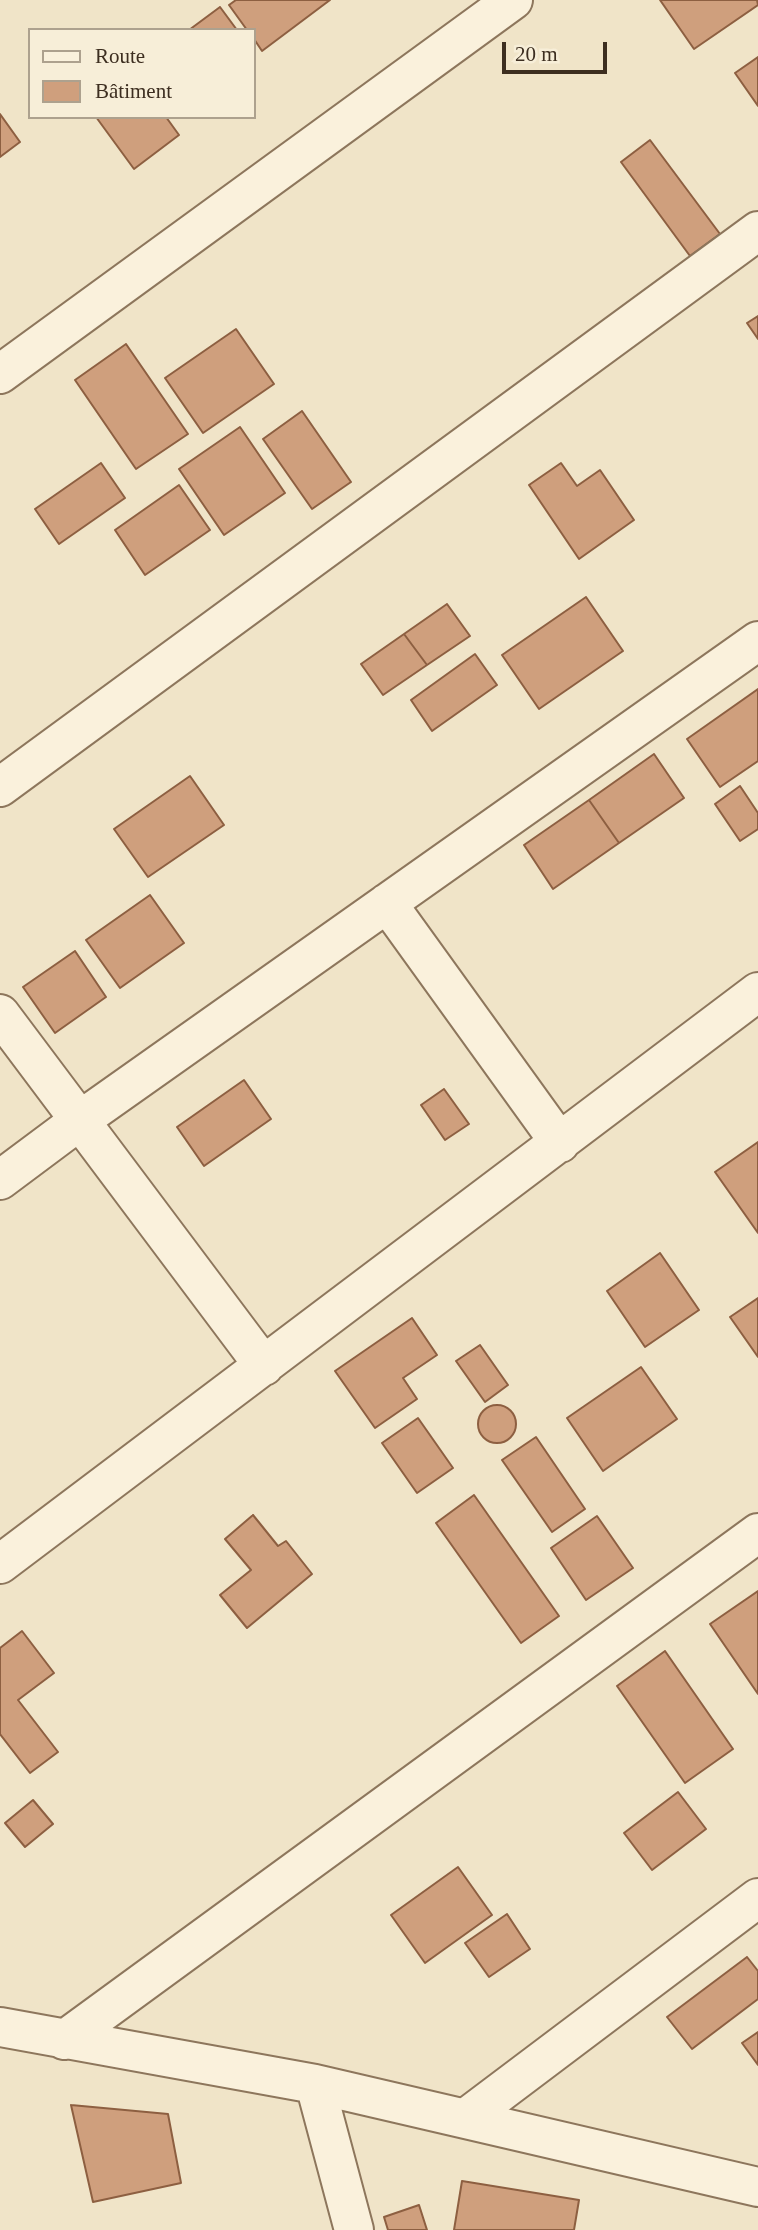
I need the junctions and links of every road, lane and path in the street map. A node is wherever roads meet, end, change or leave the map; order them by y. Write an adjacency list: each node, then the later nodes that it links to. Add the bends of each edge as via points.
1 (513, 0): 3 (street)
2 (758, 231): 5 (street)
3 (0, 374)
4 (758, 641): 6 (street)
5 (0, 787)
6 (387, 903): 9 (street); 10 (street)
7 (758, 992): 10 (street)
8 (0, 1014): 9 (street)
9 (79, 1121): 11 (street); 12 (street)
10 (560, 1143): 12 (street)
11 (0, 1180)
12 (264, 1366): 14 (street)
13 (758, 1533): 17 (street)
14 (0, 1564)
15 (758, 1898): 19 (street)
16 (0, 2027): 17 (street)
17 (64, 2040): 18 (street)
18 (316, 2084): 19 (street); 21 (street)
19 (466, 2118): 20 (street)
20 (758, 2187)
21 (354, 2230)

